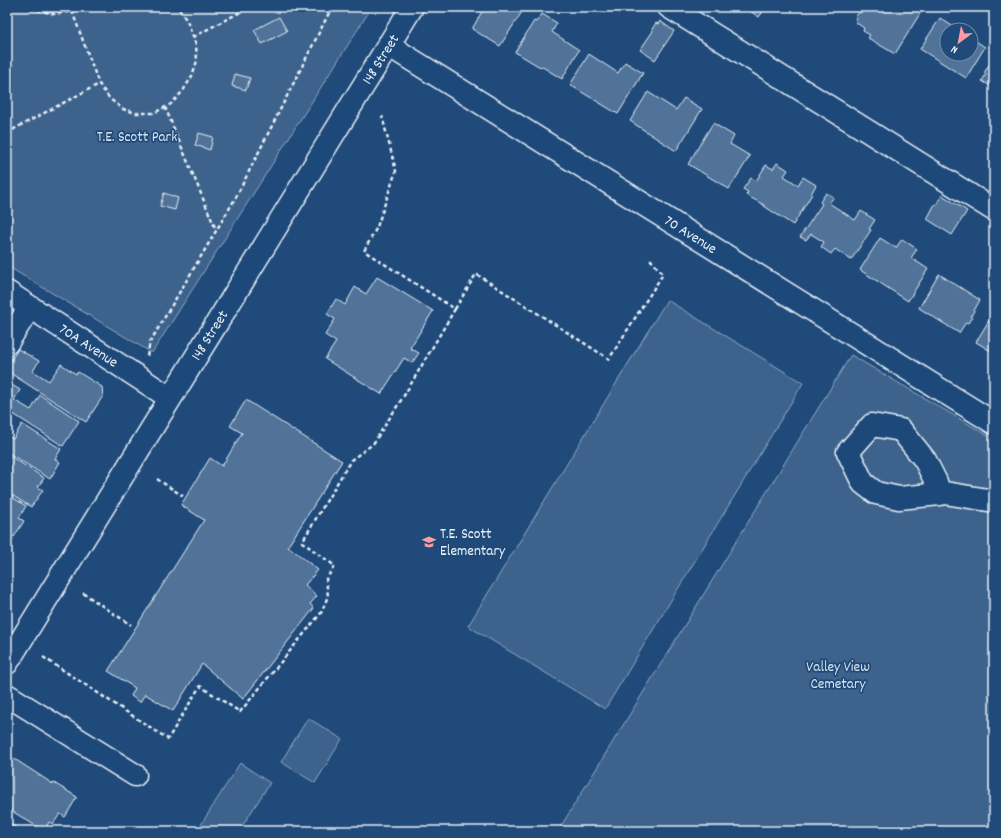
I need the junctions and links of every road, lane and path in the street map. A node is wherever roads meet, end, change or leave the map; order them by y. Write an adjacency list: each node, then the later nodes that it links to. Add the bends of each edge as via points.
1 (24, 7): 8 (path, via 55,14)
2 (97, 7): 8 (path)
3 (178, 7): 9 (path, via 187,21)
4 (250, 7): 9 (path)
5 (332, 7): 16 (path, via 235,199)
6 (412, 7): 10 (street, 148 Street)
7 (669, 7): 15 (street)
8 (72, 11): 11 (path)
9 (193, 38): 12 (path, via 197,61 192,76 183,91)
10 (388, 45): 23 (street, 148 Street); 24 (street, 70 Avenue)
11 (99, 84): 12 (path, via 110,99 123,109 136,113 154,113); 14 (path)
12 (165, 107): 16 (path)
13 (382, 116): 20 (path, via 396,171 377,227 364,251)
14 (7, 134)
15 (994, 210)
16 (216, 230): 22 (path, via 150,342)
17 (650, 259): 20 (path, via 663,274 608,359 476,274)
18 (7, 292): 19 (street, 70A Avenue)
19 (30, 307): 21 (street); 23 (street, 70A Avenue)
20 (456, 309): 31 (path, via 373,444 351,460 302,542 335,566 326,579 328,596 321,613 240,712 200,686 168,739)
21 (7, 343)
22 (144, 362)
23 (170, 398): 32 (street, 148 Street)
24 (994, 423)
25 (157, 479): 27 (path)
26 (940, 494): 28 (street)
27 (183, 496)
28 (994, 501)
29 (83, 593): 30 (path)
30 (131, 625)
31 (43, 657)
32 (7, 663)
33 (7, 695): 34 (street)
34 (135, 775)

